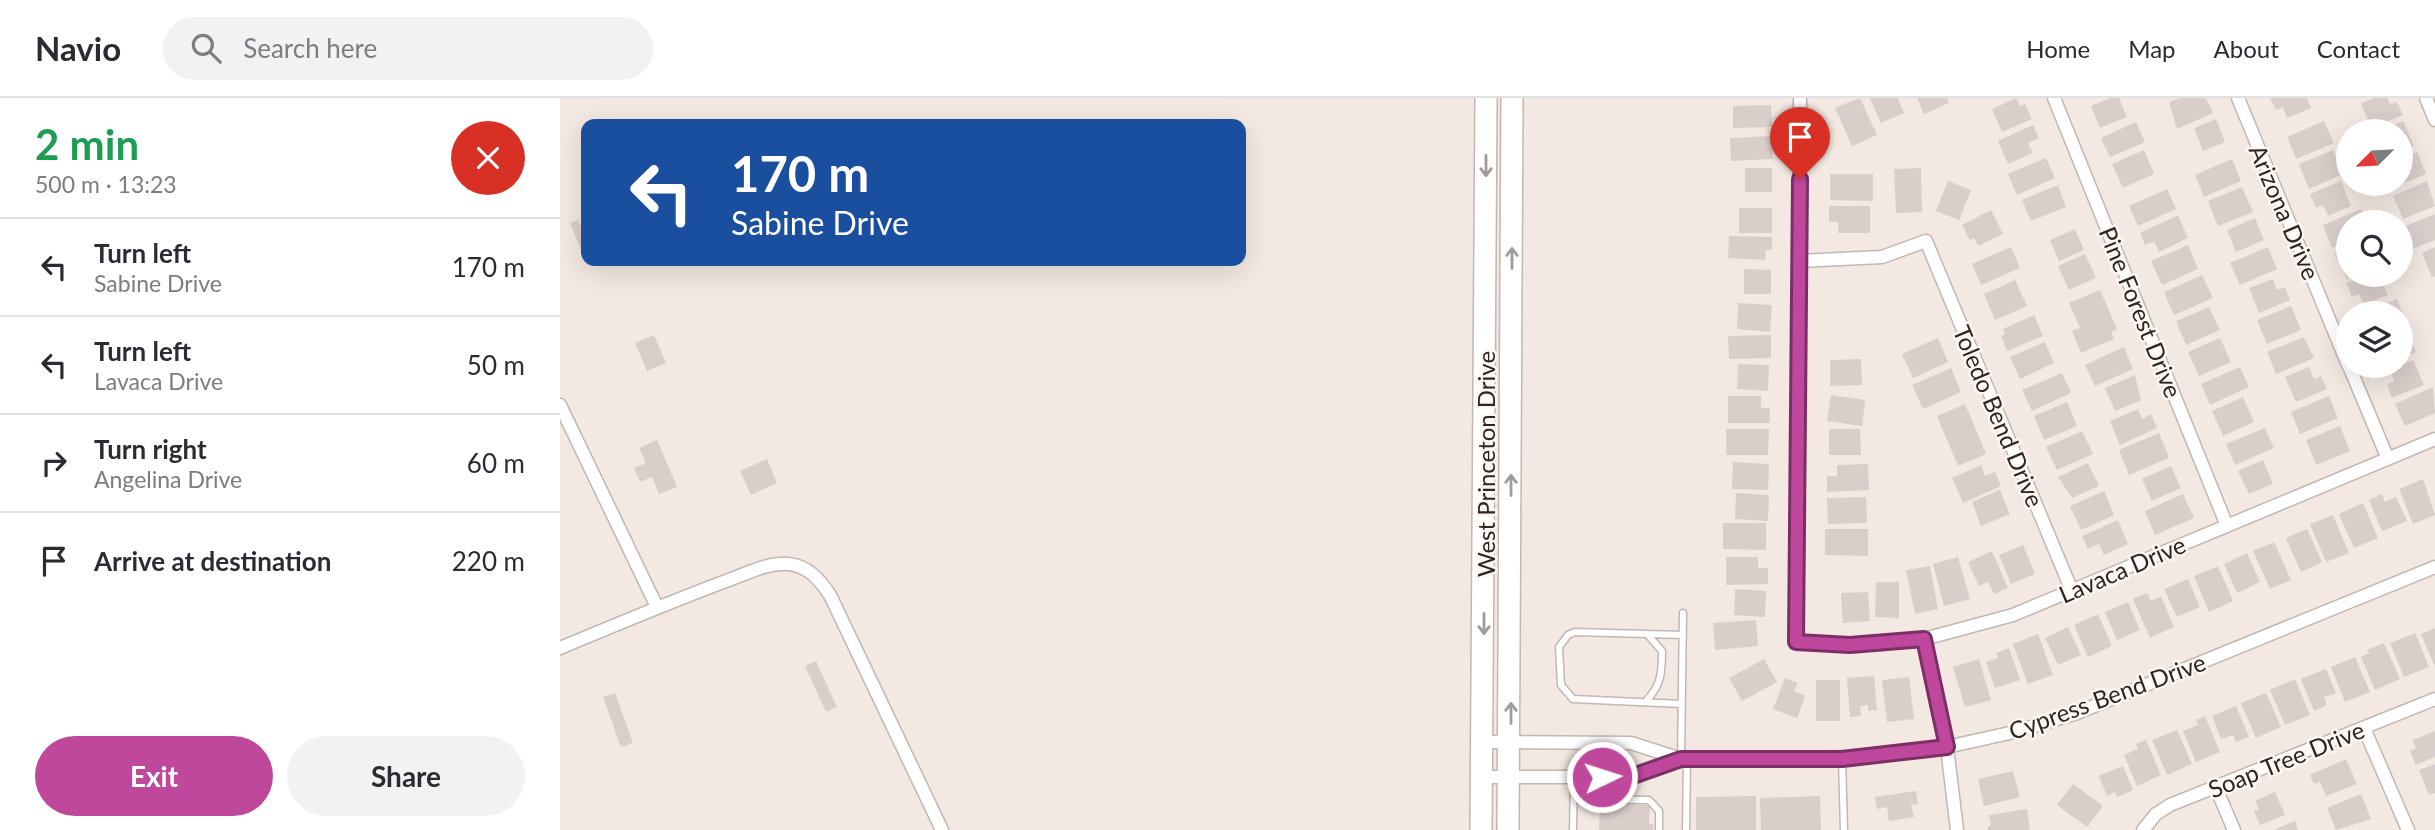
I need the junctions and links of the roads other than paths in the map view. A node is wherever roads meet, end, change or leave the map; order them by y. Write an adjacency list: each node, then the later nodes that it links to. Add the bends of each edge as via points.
1 (1486, 98): 27 (highway, West Princeton Drive, one-way to 27)
2 (1512, 98): 28 (highway, West Princeton Drive, one-way to 2)
3 (1800, 98): 8 (street)
4 (2054, 98): 14 (street, Pine Forest Drive)
5 (2238, 98): 9 (street, Arizona Drive)
6 (2426, 98): 7 (street)
7 (2435, 120)
8 (1799, 261): 16 (street, Toledo Bend Drive, via 1882,257 1926,241); 21 (street, Lavaca Drive, via 1796,642 1850,645)
9 (2336, 334)
10 (2354, 378): 13 (street, Arizona Drive)
11 (560, 405): 17 (street)
12 (2435, 439): 13 (street, Lavaca Drive)
13 (2388, 459): 14 (street, Lavaca Drive)
14 (2227, 526): 16 (street, Lavaca Drive)
15 (2435, 567): 29 (street, Cypress Bend Drive, via 2077,713)
16 (2072, 591): 21 (street, Lavaca Drive, via 2012,615)
17 (657, 607): 22 (street); 37 (street, via 776,564 804,568 830,595)
18 (1683, 613): 20 (lane)
19 (1647, 634): 20 (lane); 24 (lane, via 1662,651 1662,673 1657,690); 24 (lane, via 1576,632 1559,647 1561,685 1573,699)
20 (1683, 635): 25 (lane)
21 (1924, 639): 29 (street)
22 (560, 648)
23 (2435, 699): 26 (street, Soap Tree Drive)
24 (1645, 702): 25 (lane)
25 (1682, 704): 30 (lane)
26 (2364, 728): 35 (street, Soap Tree Drive); 47 (street)
27 (1484, 742): 28 (street, Cypress Bend Drive); 32 (highway, West Princeton Drive)
28 (1511, 742): 30 (street, Cypress Bend Drive, via 1631,743); 33 (highway, West Princeton Drive)
29 (1947, 747): 31 (street, Cypress Bend Drive); 44 (street)
30 (1684, 759): 31 (street, Cypress Bend Drive); 34 (street, Cypress Bend Drive, via 1630,777); 42 (lane)
31 (1842, 759): 43 (lane)
32 (1483, 777): 33 (street, Cypress Bend Drive); 38 (highway, West Princeton Drive)
33 (1509, 777): 34 (street, Cypress Bend Drive); 39 (highway, West Princeton Drive)
34 (1574, 777): 36 (lane)
35 (2216, 788): 45 (street, Soap Tree Drive, via 2170,805); 46 (street)
36 (1574, 799): 40 (lane); 41 (lane, via 1649,800 1659,811)
37 (942, 830)
38 (1481, 830)
39 (1508, 830)
40 (1573, 830)
41 (1659, 830)
42 (1686, 830)
43 (1844, 830)
44 (1957, 830)
45 (2143, 830)
46 (2234, 830)
47 (2408, 830)

